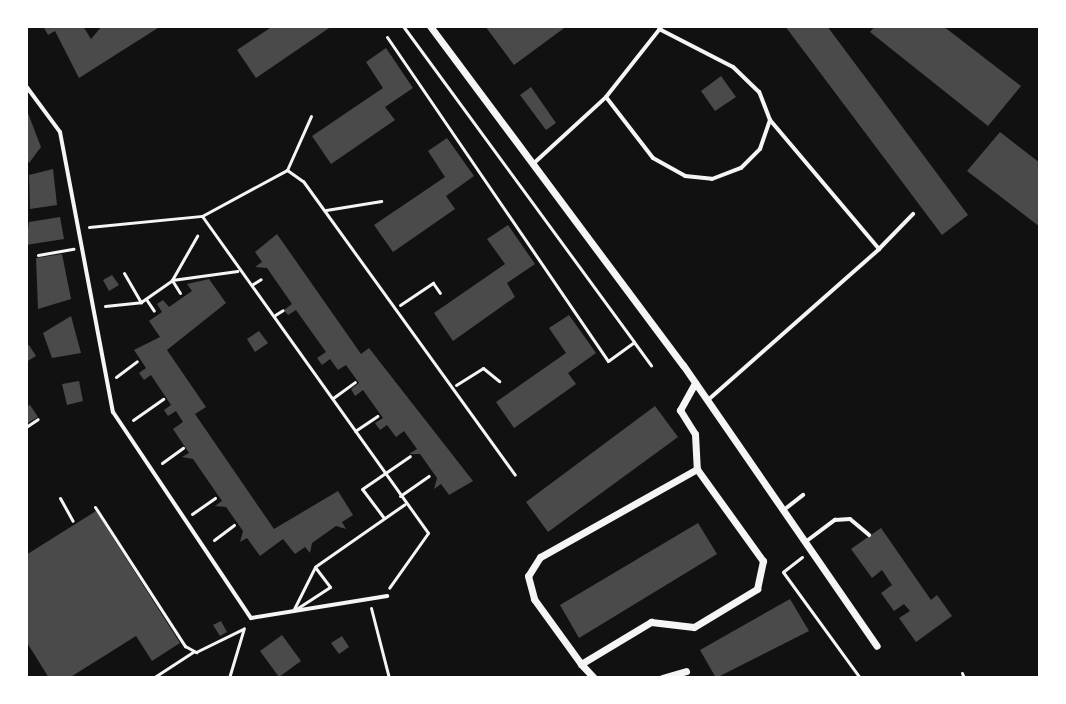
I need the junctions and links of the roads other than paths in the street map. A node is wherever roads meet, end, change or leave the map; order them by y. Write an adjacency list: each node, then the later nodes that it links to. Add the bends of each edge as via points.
1 (430, 26): 6 (street)
2 (660, 28): 4 (lane); 5 (lane, via 733,67 759,92)
3 (26, 86): 16 (lane, via 60,132 113,412 251,618)
4 (606, 97): 5 (lane, via 653,158 685,176 712,179 741,168 760,149); 6 (lane)
5 (770, 120): 8 (lane)
6 (533, 164): 9 (street)
7 (913, 214): 8 (lane)
8 (879, 249): 10 (lane)
9 (695, 383): 10 (street); 11 (street, via 680,410 695,434)
10 (708, 400): 13 (street)
11 (697, 469): 18 (street, via 540,557 528,576 534,599); 18 (street, via 763,561 757,589 694,627 651,622)
12 (803, 495): 13 (lane)
13 (785, 509): 15 (street)
14 (869, 535): 15 (lane, via 850,519 835,520)
15 (808, 540): 17 (street)
16 (387, 596)
17 (877, 646)
18 (581, 664): 20 (street)
19 (686, 671): 21 (street)
20 (594, 678)
21 (662, 678)

